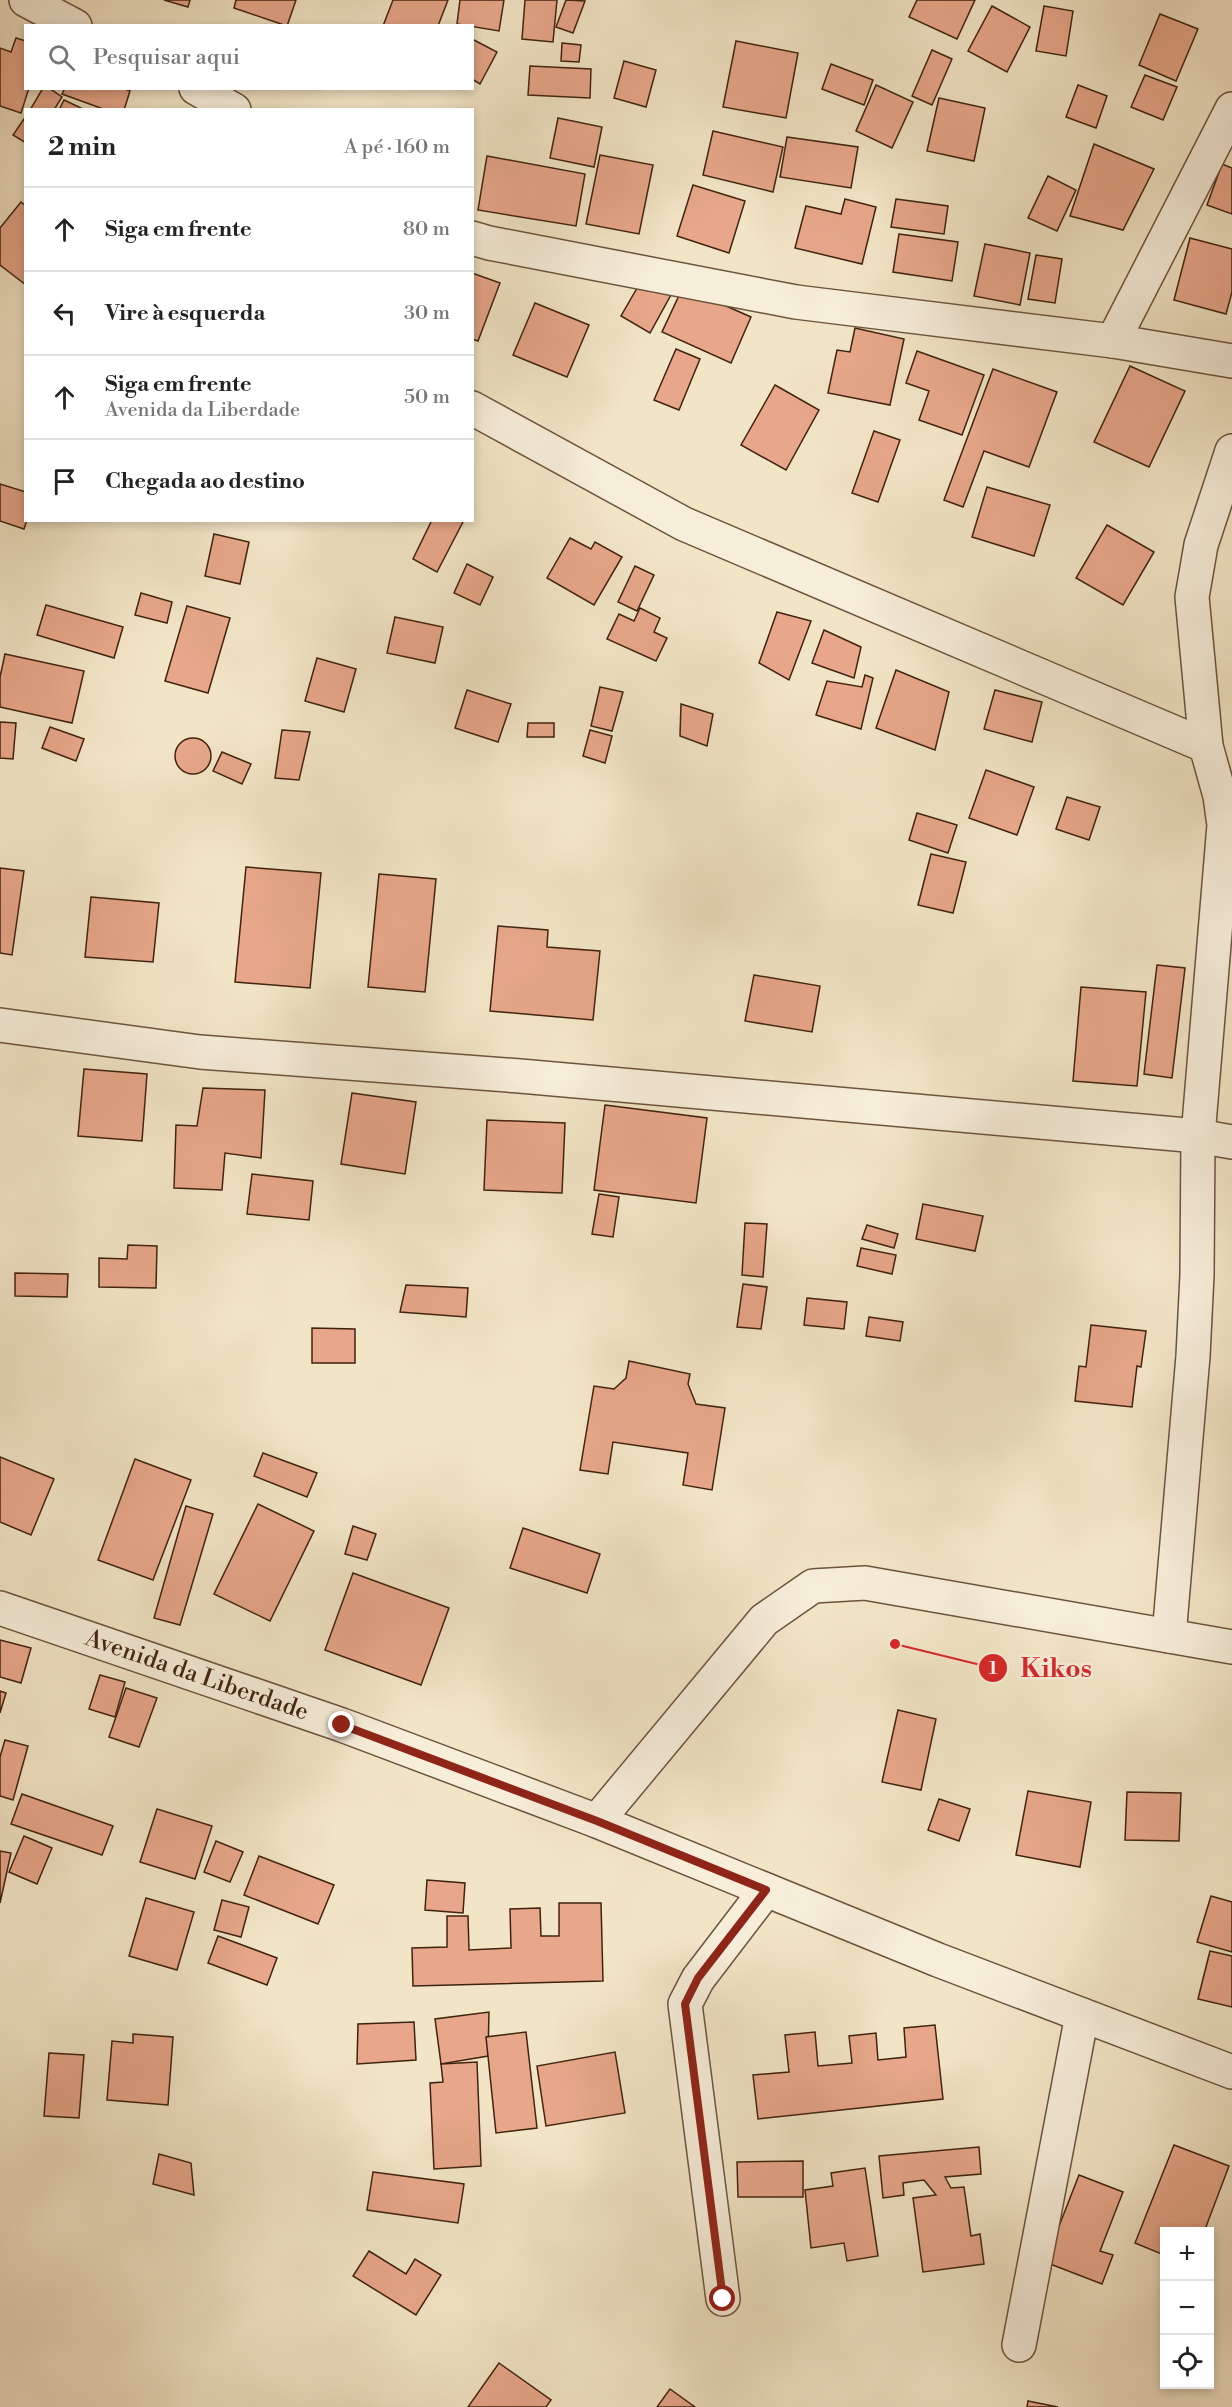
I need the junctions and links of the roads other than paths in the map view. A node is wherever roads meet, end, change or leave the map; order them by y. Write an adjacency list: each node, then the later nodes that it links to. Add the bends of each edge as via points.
1 (26, 0): 2 (street)
2 (71, 24)
3 (199, 90): 4 (street)
4 (226, 108)
5 (1232, 109): 7 (street)
6 (474, 239): 7 (street, via 796,302)
7 (1113, 341): 8 (street)
8 (1232, 361)
9 (474, 409): 11 (street, via 684,524)
10 (1232, 451): 11 (street, via 1201,545 1192,597)
11 (1206, 746): 13 (street, via 1224,825)
12 (0, 1025): 13 (street, via 200,1052)
13 (1198, 1136): 14 (street); 16 (street, via 1197,1275 1189,1424)
14 (1232, 1142)
15 (0, 1608): 18 (street, Avenida da Liberdade, via 342,1725)
16 (1169, 1636): 17 (street); 18 (street, via 865,1583 813,1586 764,1620)
17 (1232, 1647)
18 (597, 1821): 19 (street, Avenida da Liberdade)
19 (766, 1890): 20 (street, Avenida da Liberdade); 22 (street, via 698,1978 685,2004)
20 (1082, 2015): 21 (street, Avenida da Liberdade); 23 (street)
21 (1232, 2072)
22 (723, 2299)
23 (1019, 2345)

